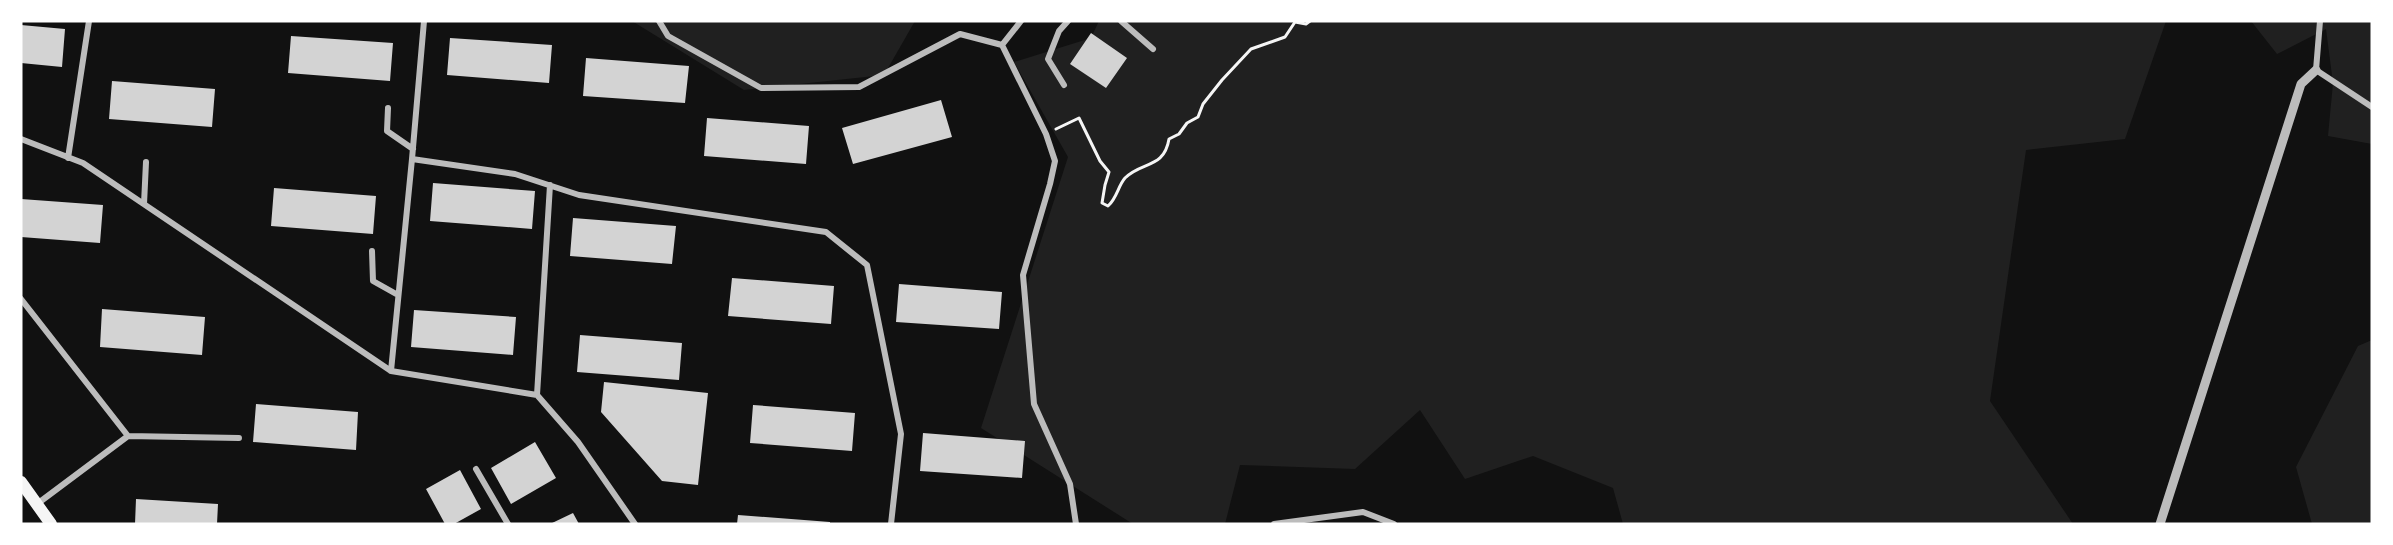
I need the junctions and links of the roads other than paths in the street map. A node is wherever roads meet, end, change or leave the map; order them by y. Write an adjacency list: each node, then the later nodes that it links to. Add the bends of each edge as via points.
1 (89, 21): 16 (street)
2 (424, 21): 15 (street)
3 (660, 21): 8 (street, via 668,36 761,88 859,87 960,34)
4 (1021, 21): 8 (street)
5 (1068, 21): 11 (street, via 1059,31 1048,59)
6 (1121, 21): 9 (street)
7 (2320, 21): 10 (street)
8 (1002, 45): 35 (street, via 1046,134 1055,161 1023,275 1034,404 1070,484)
9 (1153, 49)
10 (2316, 70): 12 (street); 38 (street, via 2301,84)
11 (1064, 85)
12 (2372, 107)
13 (388, 108): 15 (street, via 387,131)
14 (21, 139): 16 (street)
15 (413, 149): 17 (street)
16 (68, 158): 20 (street, via 83,163)
17 (412, 159): 19 (street, via 515,174); 22 (street)
18 (146, 162): 20 (street)
19 (550, 186): 25 (street); 34 (street, via 579,195 826,232 867,265 901,434)
20 (144, 204): 24 (street)
21 (372, 251): 22 (street, via 373,281)
22 (399, 295): 24 (street)
23 (21, 299): 26 (street)
24 (391, 371): 25 (street)
25 (537, 395): 33 (street, via 578,442)
26 (129, 436): 27 (street); 30 (street)
27 (239, 438)
28 (476, 470): 32 (street)
29 (21, 482): 30 (main road)
30 (37, 504): 31 (main road)
31 (51, 524)
32 (508, 524)
33 (635, 524)
34 (891, 524)
35 (1076, 524)
36 (1274, 524): 37 (street, via 1363,512)
37 (1394, 524)
38 (2160, 524)

